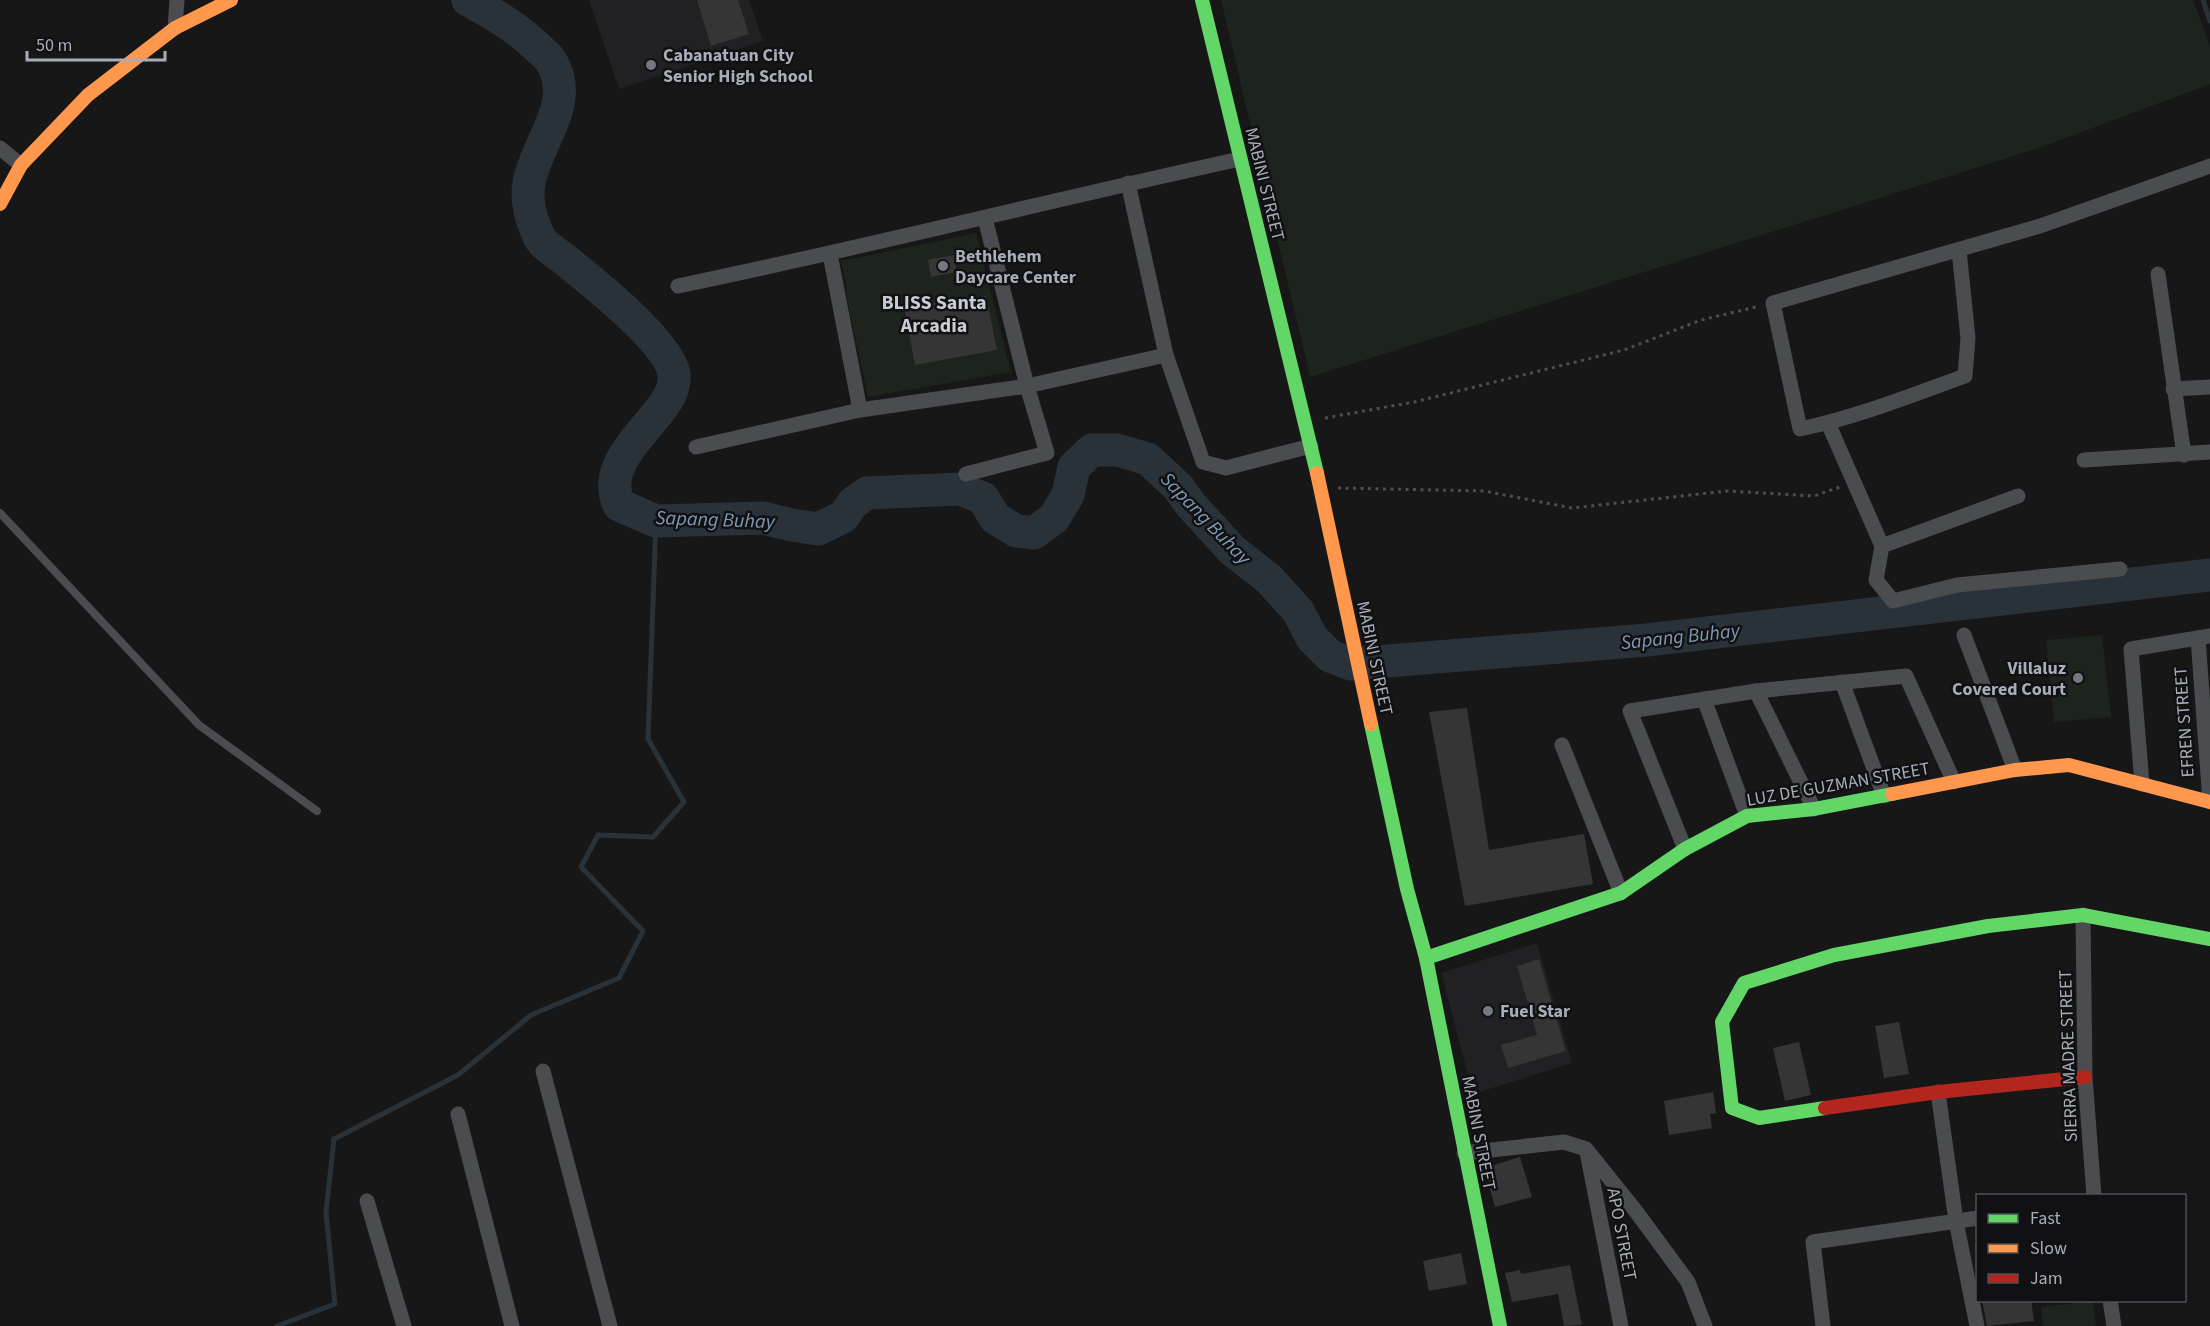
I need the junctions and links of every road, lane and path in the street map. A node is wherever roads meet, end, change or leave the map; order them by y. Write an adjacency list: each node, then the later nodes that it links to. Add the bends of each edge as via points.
1 (177, 0): 4 (street)
2 (231, 0): 4 (main road)
3 (1202, 0): 6 (main road, MABINI STREET)
4 (175, 28): 7 (main road, via 88,95)
5 (0, 148): 7 (street)
6 (1240, 159): 9 (street); 24 (main road, MABINI STREET)
7 (21, 165): 10 (main road)
8 (2210, 166): 12 (street)
9 (1128, 183): 11 (street); 17 (street)
10 (0, 204)
11 (985, 218): 13 (street); 18 (street)
12 (1959, 250): 16 (street); 23 (street, via 1968,338 1965,376)
13 (830, 254): 15 (street); 21 (street)
14 (2158, 274): 20 (street)
15 (678, 286)
16 (1773, 303): 22 (path, via 1701,320 1624,351 1414,402); 23 (street, via 1800,429)
17 (1166, 355): 18 (street); 24 (street, via 1203,462 1226,468)
18 (1027, 386): 21 (street); 29 (street, via 1047,453)
19 (2210, 387): 20 (street)
20 (2173, 389): 27 (street)
21 (860, 410): 25 (street)
22 (1323, 418)
23 (1828, 423): 30 (street)
24 (1311, 446): 54 (main road, MABINI STREET, via 1407,889)
25 (696, 447)
26 (2210, 452): 27 (street)
27 (2184, 455): 28 (street)
28 (2084, 460)
29 (966, 474)
30 (1854, 483): 31 (path, via 1814,496 1727,491 1572,508 1484,490); 34 (street)
31 (1338, 488)
32 (2018, 496): 34 (street)
33 (0, 513): 48 (lane, via 199,724)
34 (1882, 546): 35 (street, via 1876,580 1893,601 1957,585)
35 (2120, 569)
36 (1964, 635): 42 (street)
37 (2204, 637): 44 (street, via 2131,649); 46 (street, EFREN STREET)
38 (1842, 682): 39 (street); 43 (street, via 1906,676); 45 (street)
39 (1756, 691): 40 (street); 47 (street)
40 (1704, 699): 49 (street); 50 (street, via 1630,711)
41 (1562, 745): 51 (street)
42 (2014, 770): 43 (main road, LUZ DE GUZMAN STREET); 44 (main road, LUZ DE GUZMAN STREET, via 2069,765)
43 (1954, 782): 45 (main road, LUZ DE GUZMAN STREET)
44 (2142, 784): 46 (main road, LUZ DE GUZMAN STREET)
45 (1884, 796): 47 (main road, LUZ DE GUZMAN STREET)
46 (2210, 802)
47 (1814, 809): 49 (main road, LUZ DE GUZMAN STREET)
48 (317, 812)
49 (1747, 816): 50 (main road, LUZ DE GUZMAN STREET)
50 (1684, 849): 51 (main road, LUZ DE GUZMAN STREET)
51 (1621, 893): 54 (main road, LUZ DE GUZMAN STREET)
52 (2083, 915): 53 (main road); 56 (street, SIERRA MADRE STREET); 57 (main road, via 1988,926 1834,955 1744,983 1722,1022 1732,1108 1759,1118)
53 (2210, 939)
54 (1426, 958): 60 (main road, MABINI STREET)
55 (543, 1071): 68 (street)
56 (2085, 1077): 57 (main road); 61 (street, SIERRA MADRE STREET)
57 (1938, 1092): 64 (street)
58 (458, 1114): 67 (street)
59 (1586, 1149): 60 (street, via 1564,1142); 70 (street, APO STREET); 71 (street, via 1688,1282)
60 (1464, 1153): 69 (main road, MABINI STREET)
61 (2094, 1194)
62 (367, 1202): 66 (street)
63 (1976, 1218): 64 (street)
64 (1956, 1221): 72 (street, via 1813,1242); 73 (street)
65 (2110, 1302): 74 (street)
66 (404, 1326)
67 (512, 1326)
68 (610, 1326)
69 (1500, 1326)
70 (1621, 1326)
71 (1705, 1326)
72 (1822, 1326)
73 (1977, 1326)
74 (2114, 1326)

